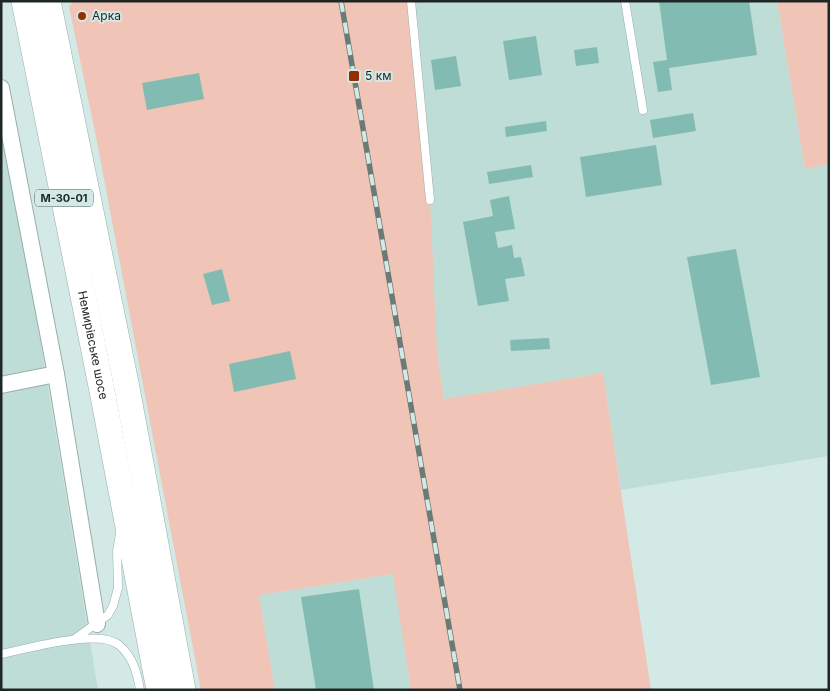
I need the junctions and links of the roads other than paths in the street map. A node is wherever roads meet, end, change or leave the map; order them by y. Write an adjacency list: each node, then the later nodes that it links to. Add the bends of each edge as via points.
1 (24, 1): 10 (main road, Немирівське шосе / М-30-01)
2 (48, 1): 16 (main road, Немирівське шосе / М-30-01, via 127,388)
3 (411, 1): 7 (lane)
4 (625, 1): 6 (lane)
5 (1, 88): 8 (street)
6 (643, 110)
7 (430, 200)
8 (56, 374): 9 (street); 11 (street)
9 (1, 385)
10 (125, 509): 11 (lane, via 117,551 118,588 108,615); 15 (main road, Немирівське шосе / М-30-01)
11 (97, 624): 12 (lane)
12 (74, 639): 13 (lane); 14 (lane, via 103,639 118,644 136,666)
13 (1, 654)
14 (140, 690)
15 (159, 690)
16 (183, 690)

